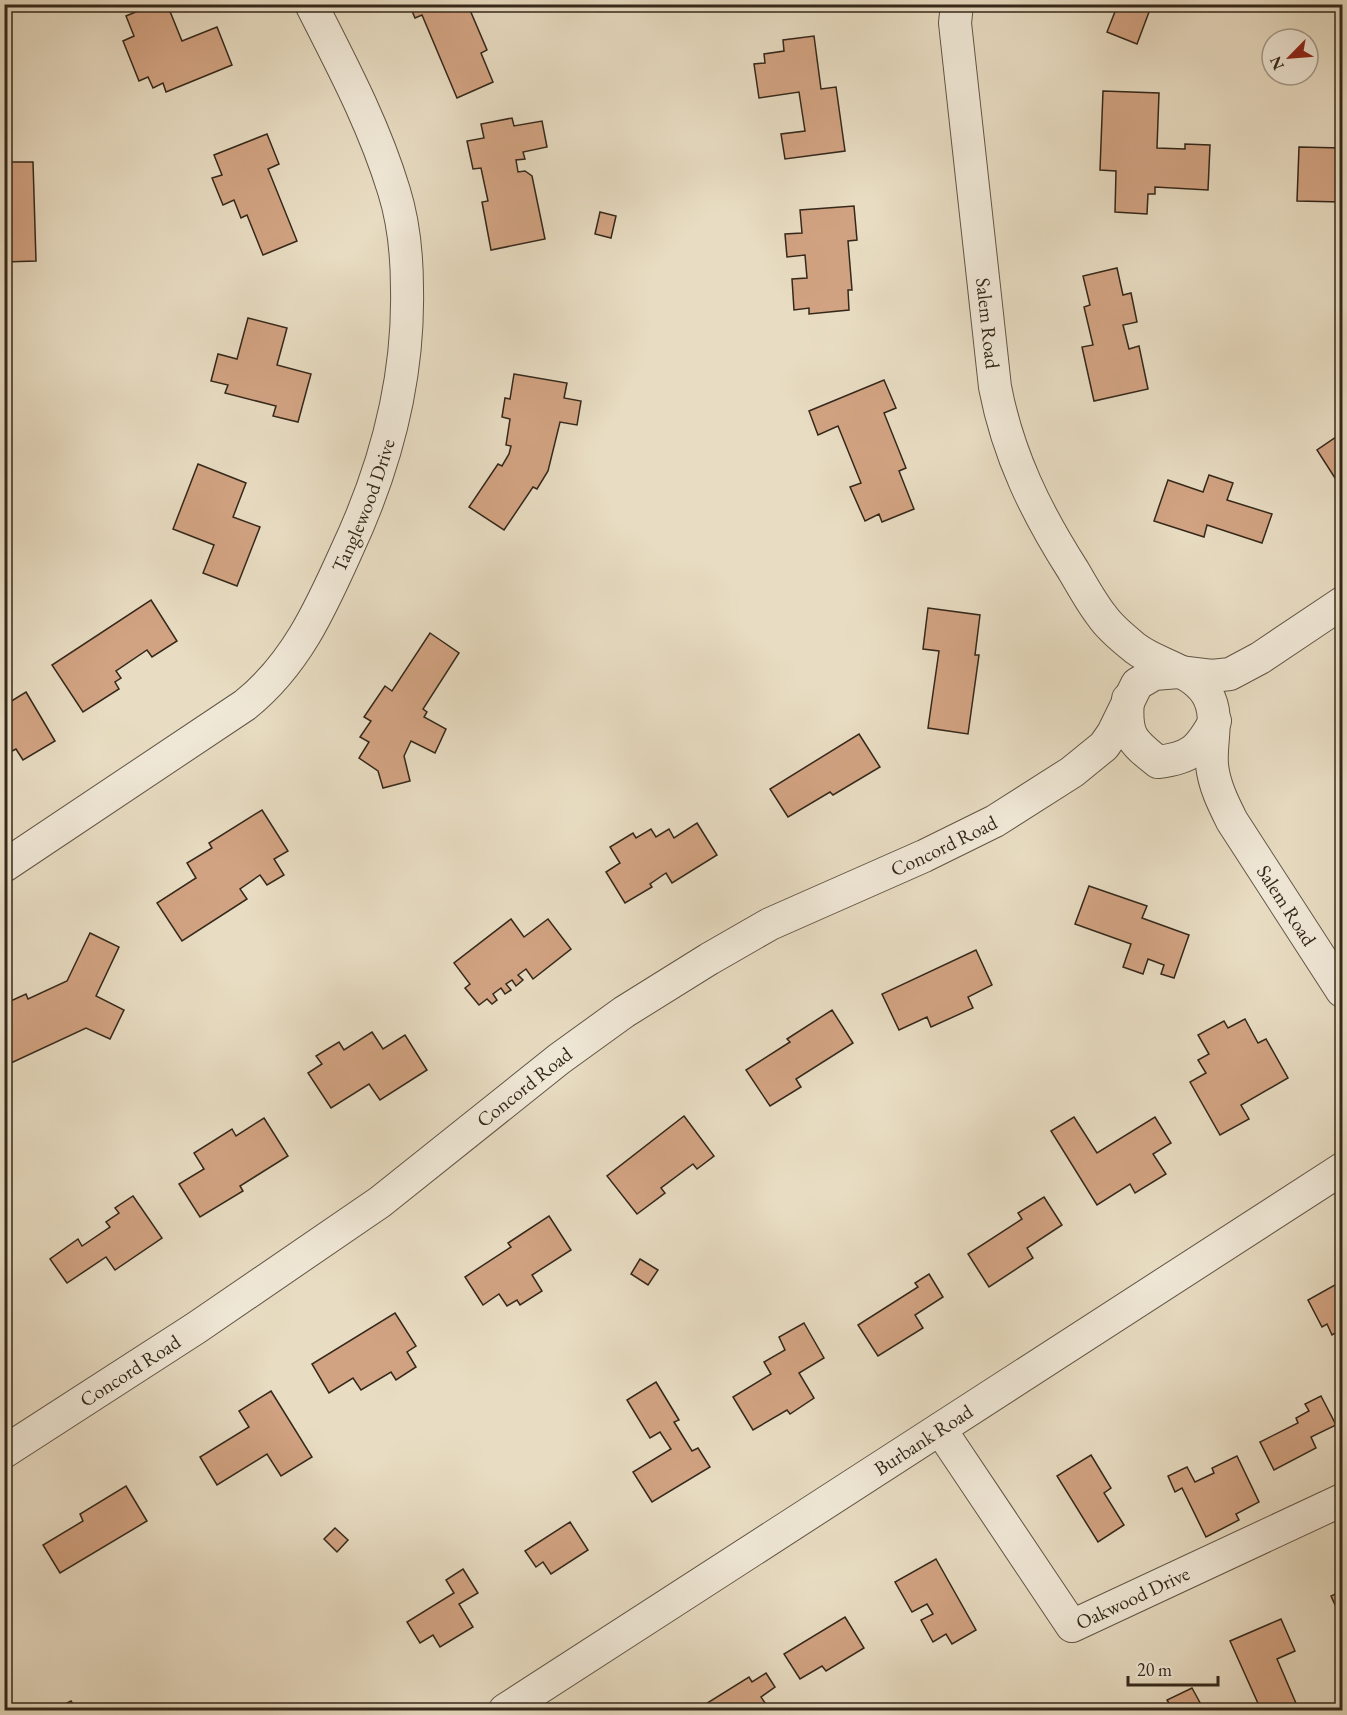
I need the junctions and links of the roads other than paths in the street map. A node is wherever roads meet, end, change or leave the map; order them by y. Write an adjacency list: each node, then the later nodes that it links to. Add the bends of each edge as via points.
1 (311, 4): 12 (street, Tanglewood Drive, via 367,116 394,191 405,244 406,351 398,404 374,486 318,615 306,637 264,690)
2 (957, 4): 4 (street, Salem Road, via 955,23 982,287 999,411 1023,482)
3 (1342, 603): 5 (street, Concord Road)
4 (1103, 618): 6 (street, Salem Road, via 1135,648); 7 (street, Salem Road, via 1127,665)
5 (1260, 658): 6 (street, Concord Road, via 1230,674); 8 (street, Concord Road, via 1226,693)
6 (1179, 672): 7 (street, Concord Road, via 1154,674 1137,684); 8 (street, Salem Road, via 1200,684 1212,705)
7 (1127, 704): 9 (street, Salem Road, via 1128,731 1137,745); 10 (street, Concord Road, via 1104,746)
8 (1214, 723): 9 (street, via 1199,746 1181,759); 11 (street, Salem Road, via 1214,775)
9 (1158, 762): 10 (street, Concord Road, via 1114,760); 11 (street, Salem Road, via 1185,776)
10 (1072, 772): 16 (street, Concord Road, via 995,820 944,846 770,924 624,1012 380,1202)
11 (1232, 821): 13 (street, Salem Road)
12 (4, 866)
13 (1342, 991)
14 (1342, 1169): 15 (street, Burbank Road)
15 (940, 1429): 17 (street, Oakwood Drive, via 1072,1626); 18 (street, Burbank Road)
16 (4, 1452)
17 (1342, 1500)
18 (505, 1710)

